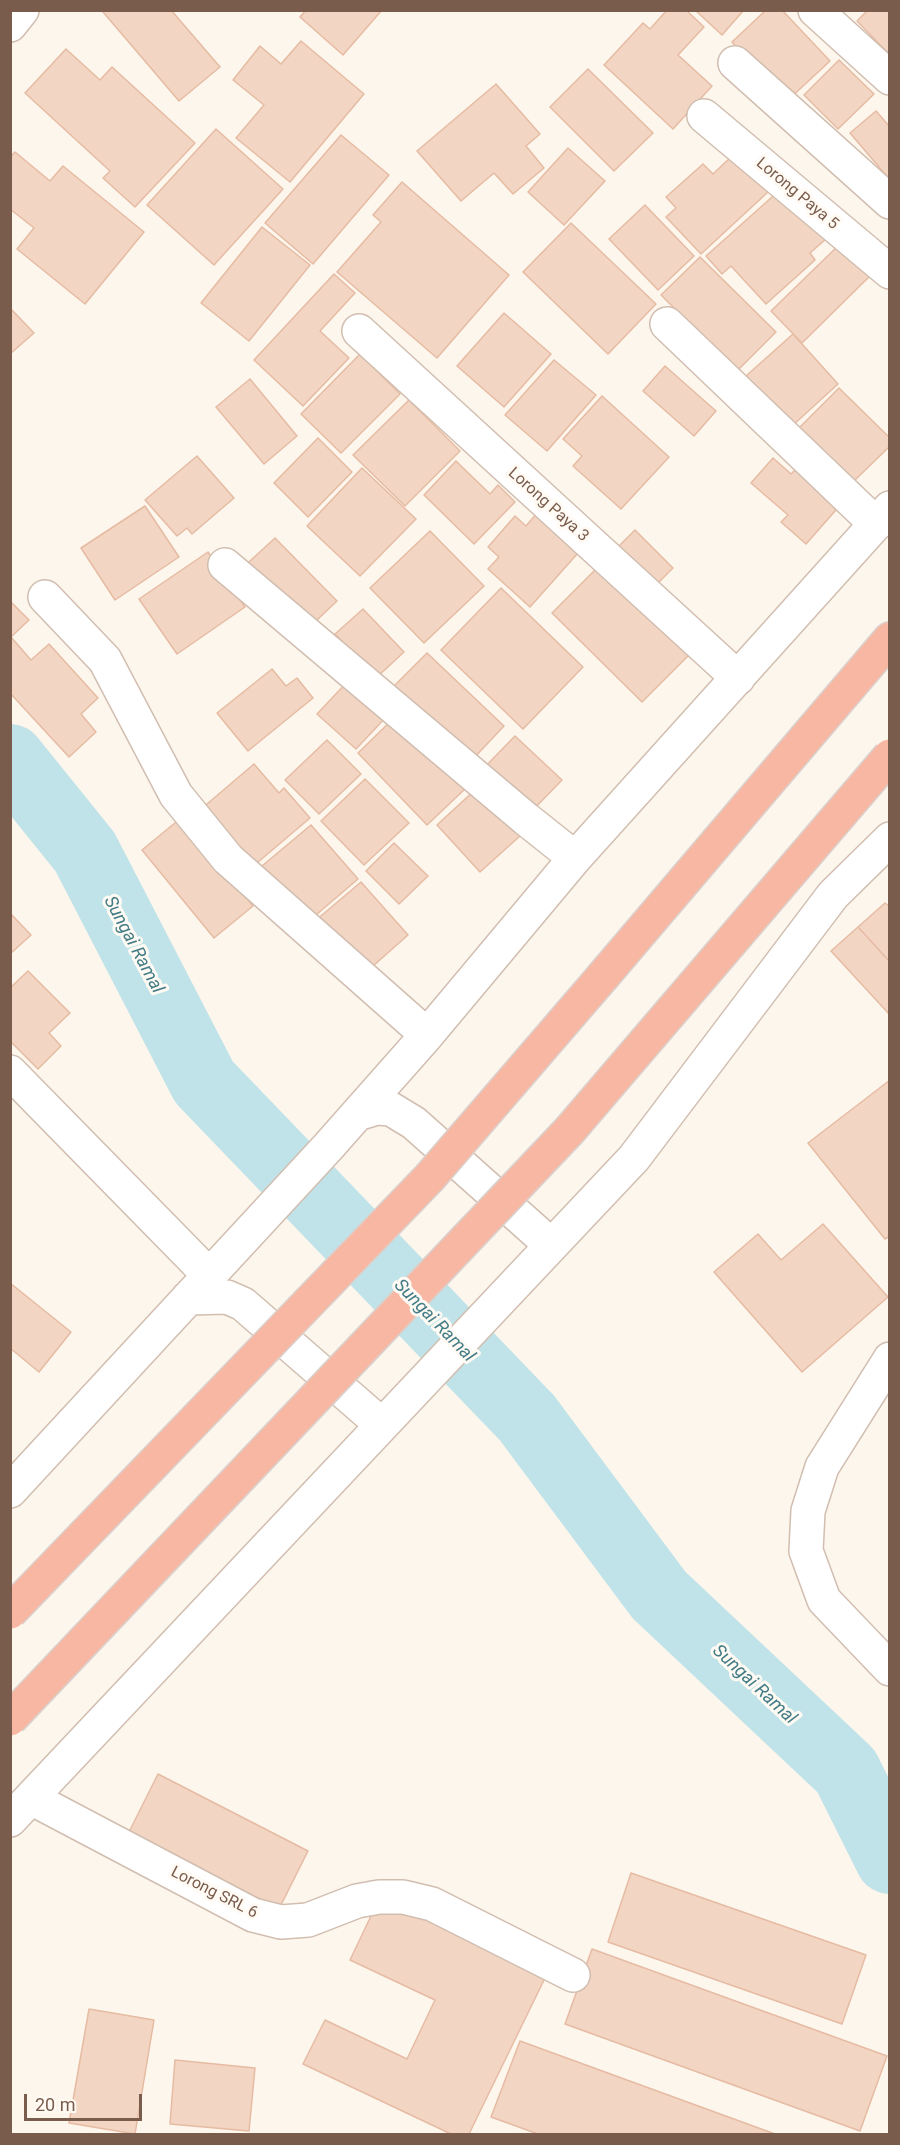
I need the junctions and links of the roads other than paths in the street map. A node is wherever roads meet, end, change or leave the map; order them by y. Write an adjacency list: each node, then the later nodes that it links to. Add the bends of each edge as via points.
1 (22, 10): 3 (street)
2 (815, 10): 5 (street)
3 (10, 25)
4 (735, 63): 7 (street)
5 (890, 78)
6 (704, 116): 8 (street, Lorong Paya 5)
7 (890, 202)
8 (890, 272)
9 (668, 324): 11 (street)
10 (358, 331): 15 (street, Lorong Paya 3)
11 (883, 516): 15 (street)
12 (225, 565): 18 (street)
13 (45, 597): 19 (street, via 105,660 176,795 228,859)
14 (890, 639): 31 (highway, bridge, via 430,1177)
15 (738, 678): 18 (street)
16 (890, 756): 33 (highway, bridge, via 569,1131)
17 (890, 839): 25 (street, via 833,896 634,1158)
18 (575, 858): 19 (street)
19 (427, 1035): 20 (street)
20 (400, 1066): 22 (street); 23 (street, via 399,1099)
21 (10, 1071): 26 (street)
22 (357, 1114): 23 (street, via 377,1108 391,1109); 24 (street)
23 (414, 1124): 25 (street)
24 (240, 1242): 26 (street); 27 (street, via 239,1285)
25 (551, 1245): 29 (street)
26 (198, 1287): 27 (street); 30 (street)
27 (243, 1304): 29 (street)
28 (890, 1359): 32 (street, via 822,1467 808,1511 806,1551 824,1600)
29 (382, 1425): 34 (street)
30 (10, 1491)
31 (10, 1612)
32 (890, 1669)
33 (10, 1719)
34 (21, 1809): 35 (street, Lorong SRL 6, via 253,1915 281,1922 308,1920 357,1901 403,1897 432,1904)
35 (573, 1975)

